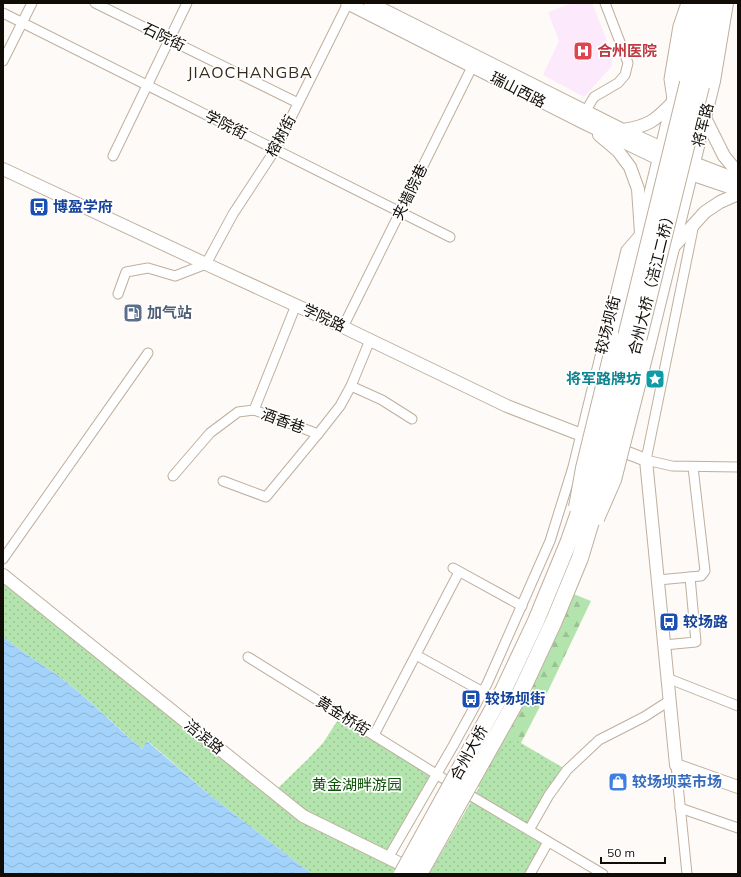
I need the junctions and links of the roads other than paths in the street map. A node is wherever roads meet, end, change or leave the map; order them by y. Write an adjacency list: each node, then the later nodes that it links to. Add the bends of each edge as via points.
1 (32, 3): 13 (street)
2 (95, 3): 14 (street, 石院街)
3 (187, 3): 14 (street)
4 (348, 3): 16 (main road, 瑞山西路); 20 (street, 榕树街)
5 (370, 3): 16 (main road, 瑞山西路)
6 (605, 3): 21 (street, via 628,63 625,75 618,83 594,97)
7 (686, 3): 19 (street, via 678,26 668,78)
8 (692, 3): 19 (main road)
9 (702, 3): 18 (highway, 合州大桥（涪江二桥）)
10 (716, 3): 18 (highway, 合州大桥（涪江二桥）)
11 (727, 3): 22 (main road, 将军路)
12 (3, 13): 13 (street, 学院街)
13 (23, 23): 15 (street); 17 (street, 学院街)
14 (169, 39): 17 (street); 20 (street, 石院街)
15 (3, 61)
16 (475, 62): 21 (main road, 瑞山西路); 33 (street, 夹墙院巷)
17 (147, 85): 24 (street, 学院街); 26 (street)
18 (694, 85): 54 (highway, 合州大桥（涪江二桥）, bridge, via 593,472); 55 (highway, 合州大桥（涪江二桥）, bridge, via 604,478)
19 (673, 102): 23 (main road, via 659,118 640,127); 25 (main road)
20 (298, 103): 24 (street, 榕树街)
21 (584, 117): 23 (main road, 瑞山西路); 25 (main road, 瑞山西路); 35 (main road, via 618,151 630,167 638,189)
22 (705, 118): 27 (main road, 将军路); 29 (main road, via 724,156)
23 (623, 130): 25 (main road, 瑞山西路)
24 (275, 150): 33 (street, 学院街); 38 (street, 榕树街, via 233,214)
25 (660, 153): 27 (main road, 瑞山西路); 35 (main road)
26 (113, 156)
27 (692, 168): 30 (main road); 31 (main road); 37 (main road, 将军路)
28 (3, 169): 38 (main road, 学院路)
29 (738, 172)
30 (738, 180)
31 (738, 190)
32 (738, 194): 34 (main road, via 720,202)
33 (400, 212): 36 (street, 学院街); 41 (street, 夹墙院巷)
34 (694, 224): 37 (main road); 49 (street)
35 (641, 233): 48 (street, 较场坝街, via 626,250); 54 (main road, bridge, via 582,468)
36 (450, 237)
37 (674, 246): 55 (main road, 将军路, bridge, via 615,480)
38 (206, 264): 39 (street, via 175,276 148,268 126,272); 40 (main road, 学院路)
39 (118, 294)
40 (296, 305): 41 (main road, 学院路); 45 (street, 酒香巷)
41 (343, 326): 42 (main road, 学院路)
42 (370, 340): 44 (street, 酒香巷); 48 (main road, 学院路, via 507,406)
43 (148, 353): 56 (street)
44 (351, 386): 46 (street, via 382,400); 47 (street, 酒香巷, via 340,406)
45 (254, 410): 47 (street, 酒香巷); 52 (street, via 238,412 210,433)
46 (412, 418)
47 (318, 434): 53 (street, via 266,497)
48 (581, 435): 49 (main road, 学院路); 60 (street, 较场坝街, via 550,541)
49 (646, 460): 50 (street, via 672,466); 59 (main road)
50 (693, 467): 51 (street); 58 (street, via 705,571 701,576)
51 (738, 467)
52 (173, 476)
53 (223, 481)
54 (569, 541): 77 (highway, 合州大桥, bridge, via 536,622 504,689)
55 (580, 558): 78 (highway, 合州大桥, bridge, via 520,694)
56 (3, 559)
57 (3, 574): 76 (main road, 涪滨路, via 303,816)
58 (690, 577): 59 (street); 61 (street, via 696,642)
59 (658, 580): 61 (main road)
60 (522, 606): 62 (street, via 456,570); 65 (street, 较场坝街)
61 (664, 645): 64 (main road)
62 (416, 654): 65 (street); 68 (street)
63 (248, 657): 68 (street, 黄金桥街)
64 (667, 678): 66 (main road); 67 (street)
65 (483, 692): 70 (street, 较场坝街)
66 (669, 701): 69 (main road); 74 (street, via 599,740 567,770)
67 (738, 706)
68 (374, 735): 70 (street, 黄金桥街)
69 (676, 765): 71 (main road); 72 (street)
70 (437, 774): 74 (street, 黄金桥街); 76 (street, 较场坝街)
71 (738, 787)
72 (680, 808): 73 (street); 81 (street)
73 (738, 828)
74 (529, 830): 75 (street, 黄金桥街)
75 (548, 842): 79 (street); 80 (street, 黄金桥街)
76 (388, 858): 78 (main road, 涪滨路)
77 (402, 874)
78 (420, 874)
79 (530, 874)
80 (603, 874)
81 (686, 874)

